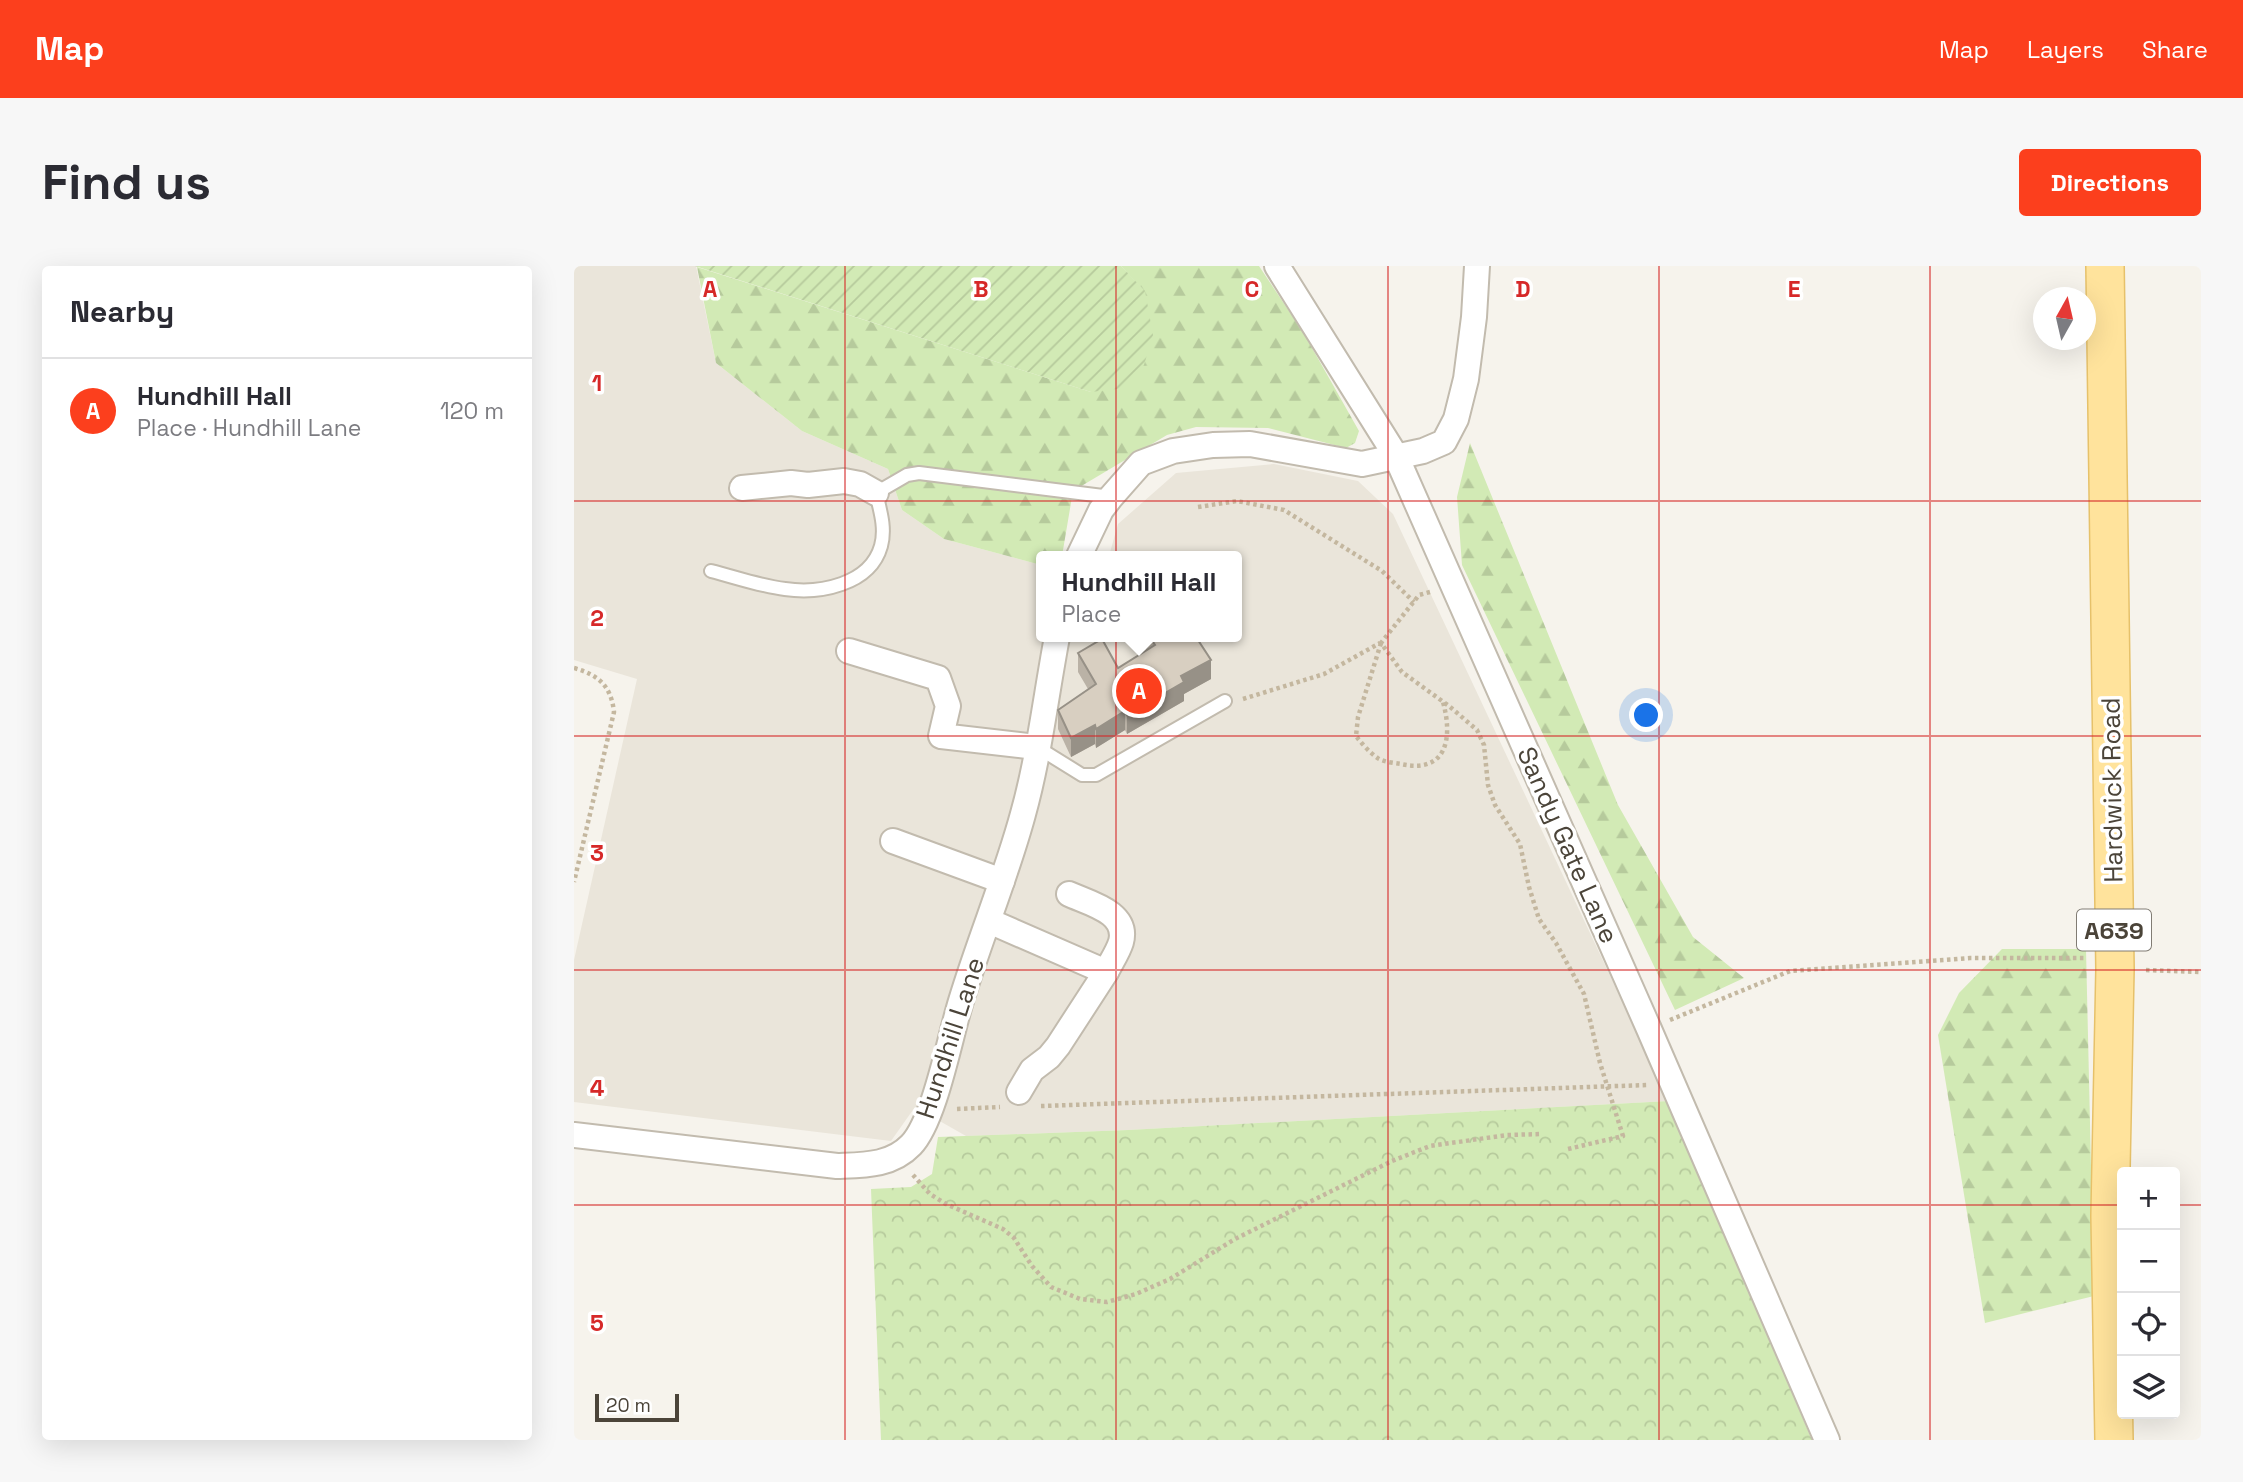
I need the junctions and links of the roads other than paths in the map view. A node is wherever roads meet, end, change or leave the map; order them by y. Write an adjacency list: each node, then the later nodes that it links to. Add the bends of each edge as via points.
1 (1277, 266): 4 (street, Sandy Gate Lane)
2 (1477, 266): 4 (street, via 1466,379 1455,419 1444,442)
3 (2105, 266): 22 (main road, Hardwick Road / A639, via 2115,963 2110,1216)
4 (1395, 456): 7 (street, via 1362,464 1250,444 1213,445 1173,451 1141,463); 21 (street, Sandy Gate Lane)
5 (742, 488): 6 (street, via 844,481)
6 (876, 493): 7 (lane, via 919,472); 9 (lane, via 883,521 881,547 860,576 810,590 786,589)
7 (1111, 497): 8 (street)
8 (1081, 551)
9 (711, 571)
10 (1056, 642): 13 (street, Hundhill Lane)
11 (849, 651): 13 (street, via 938,678 948,706 941,736)
12 (1225, 701): 13 (lane, via 1096,775 1082,775)
13 (1037, 747): 15 (street, Hundhill Lane, via 1023,816)
14 (893, 841): 15 (street)
15 (1002, 881): 17 (street, Hundhill Lane)
16 (1069, 894): 18 (street, via 1111,913 1120,924 1122,940)
17 (989, 921): 18 (street); 20 (street, Hundhill Lane, via 930,1110 911,1145 894,1158 870,1166 837,1166)
18 (1106, 971): 19 (street, via 1058,1046 1032,1070)
19 (1016, 1100)
20 (574, 1135)
21 (1827, 1440)
22 (2114, 1440)

